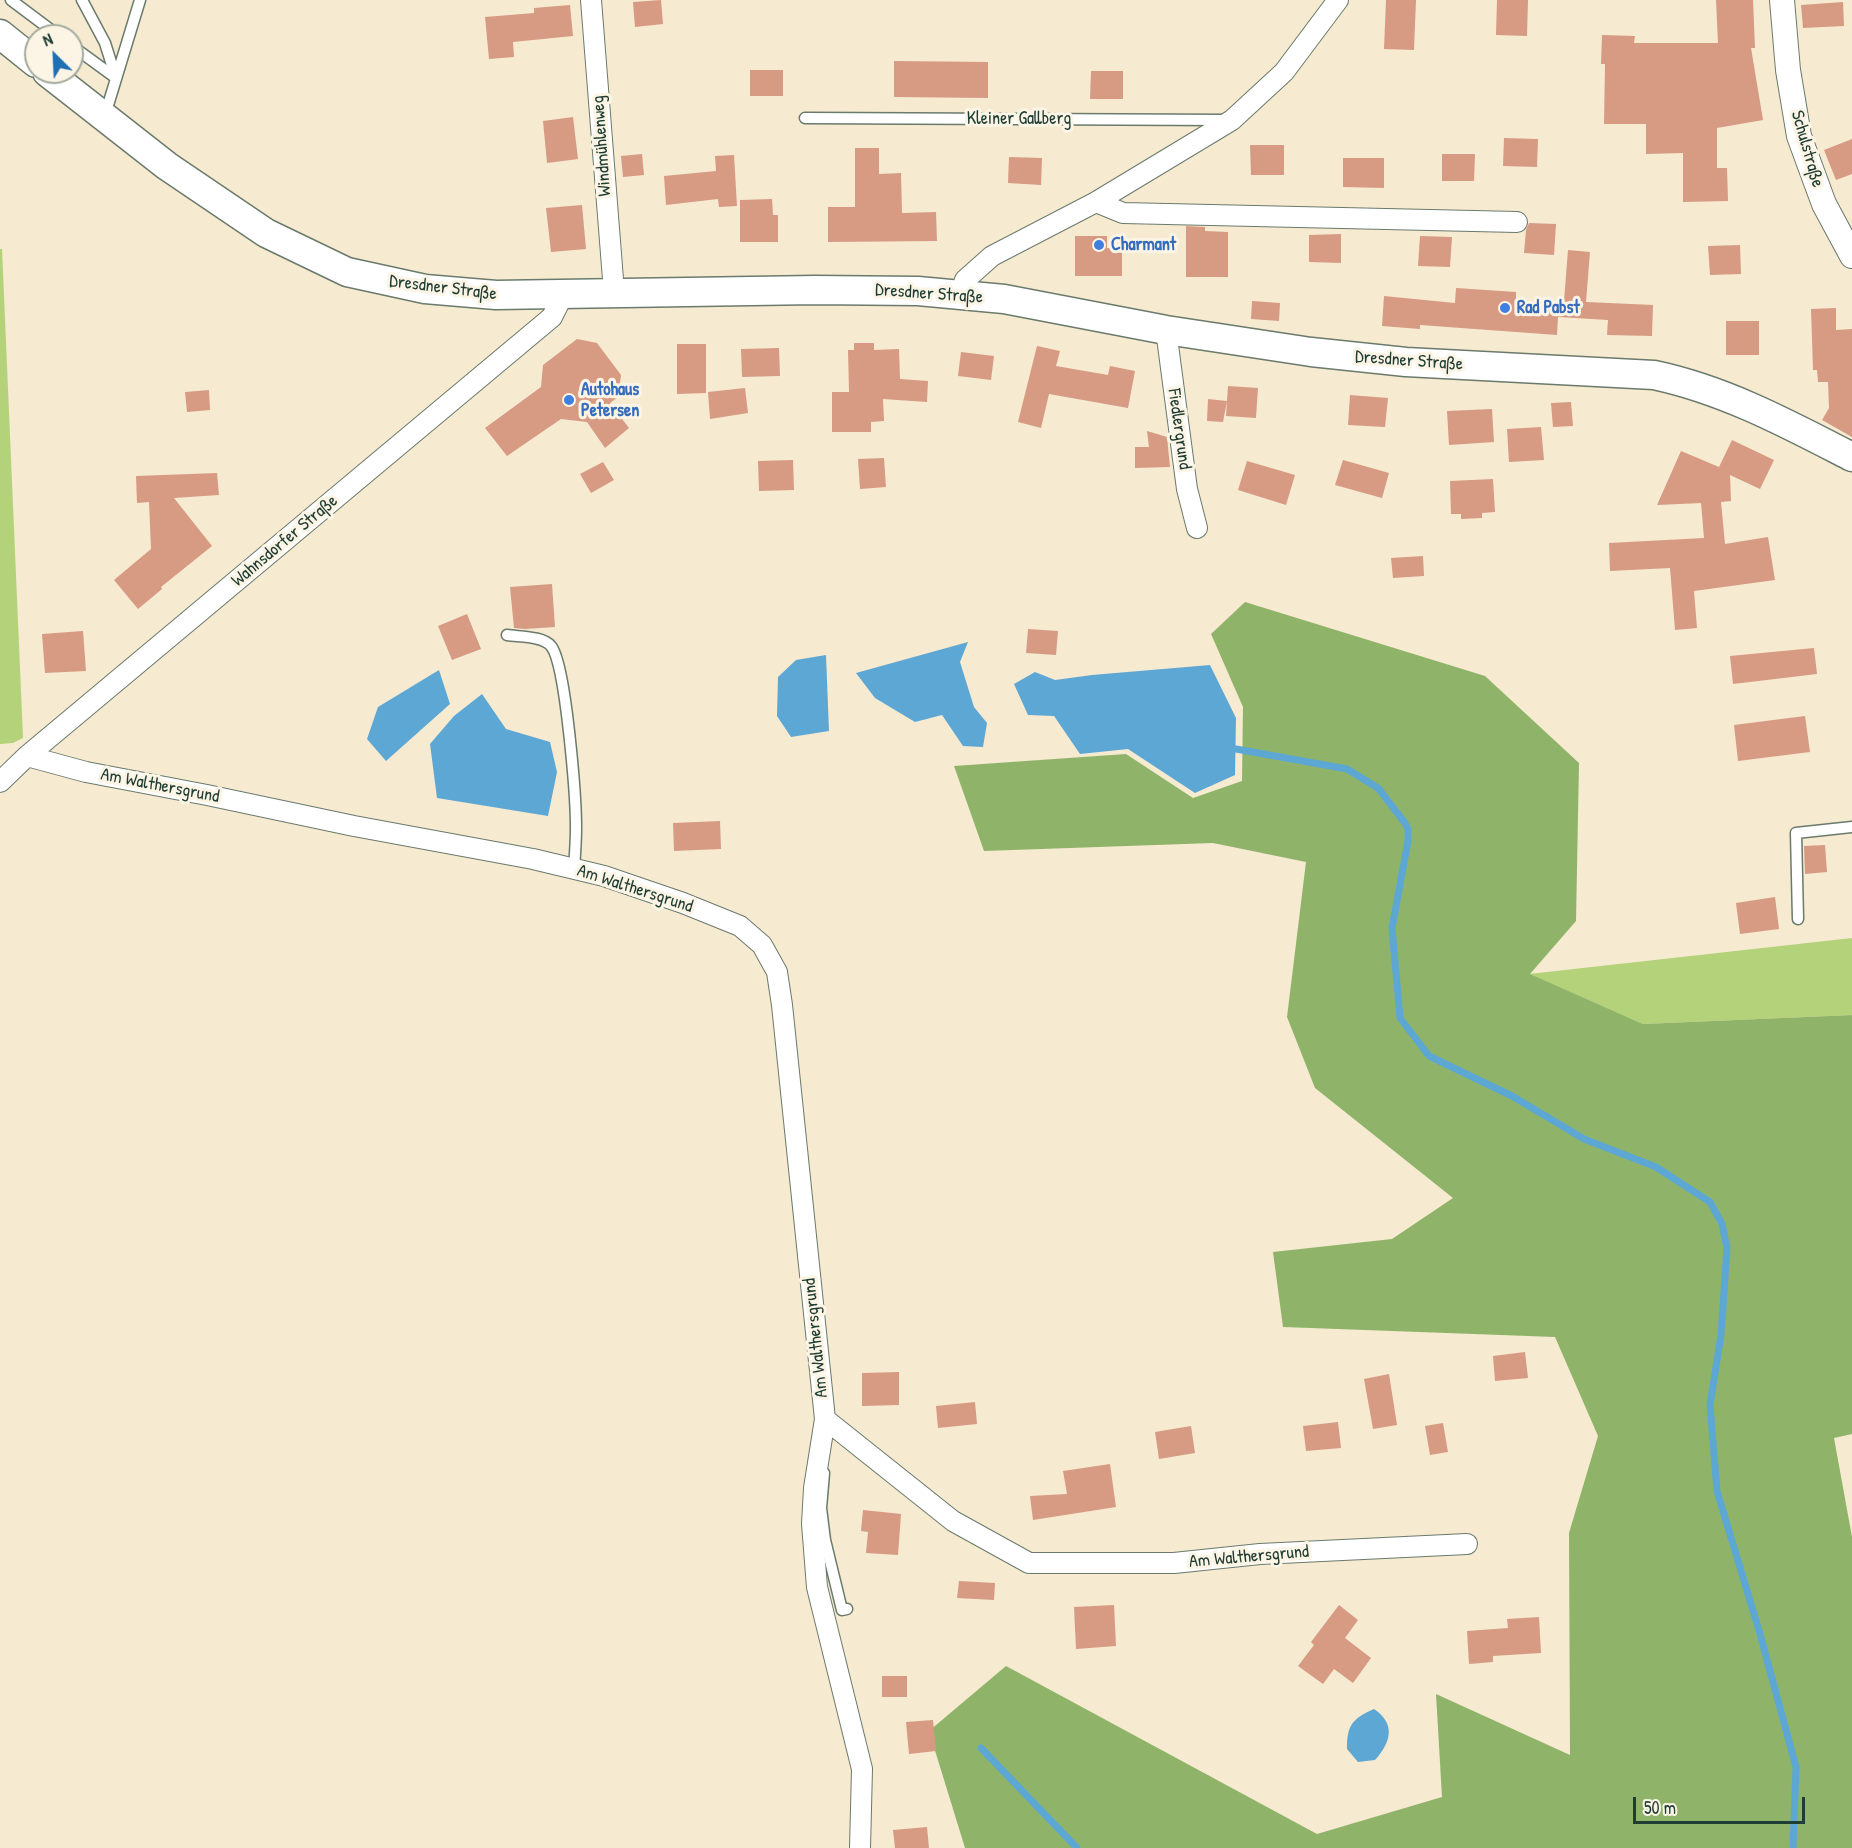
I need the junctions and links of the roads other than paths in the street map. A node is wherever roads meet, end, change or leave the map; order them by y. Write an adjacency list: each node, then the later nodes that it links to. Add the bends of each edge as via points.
1 (11, 0): 7 (lane)
2 (82, 0): 11 (lane, via 105,43)
3 (140, 0): 11 (lane)
4 (591, 0): 19 (street, Windmühlenweg)
5 (1338, 0): 15 (street, via 1284,72)
6 (1782, 0): 18 (street, Schulstraße, via 1799,136 1824,204)
7 (43, 24)
8 (0, 34): 9 (main road)
9 (24, 53)
10 (84, 55): 11 (lane)
11 (116, 79): 14 (lane)
12 (62, 84): 14 (main road, Dresdner Straße)
13 (805, 117): 15 (lane, Kleiner Gallberg)
14 (104, 119): 21 (main road, Dresdner Straße, via 266,234 347,272 460,294)
15 (1232, 120): 16 (street)
16 (1096, 202): 17 (street, via 1123,213); 20 (street, via 992,256 965,279)
17 (1517, 222)
18 (1852, 256)
19 (614, 292): 20 (main road, Dresdner Straße, via 880,290); 21 (main road, Dresdner Straße)
20 (960, 294): 22 (main road, Dresdner Straße)
21 (563, 295): 26 (street, Wahnsdorfer Straße, via 552,317)
22 (1166, 330): 23 (main road, Dresdner Straße, via 1406,362 1654,375 1727,396); 24 (street, Fiedlergrund, via 1187,489)
23 (1852, 457)
24 (1197, 528)
25 (507, 635): 29 (lane, via 550,644 557,656 569,734 576,828)
26 (27, 756): 27 (street, Wahnsdorfer Straße); 29 (street, Am Walthersgrund, via 86,772)
27 (0, 782)
28 (1852, 827): 30 (lane, via 1796,833)
29 (574, 869): 31 (street, Am Walthersgrund, via 683,903 740,926 762,945 777,972)
30 (1798, 919)
31 (825, 1419): 32 (street, Am Walthersgrund); 33 (street, Am Walthersgrund, via 953,1521 1029,1563 1174,1563 1260,1554)
32 (822, 1449): 34 (lane, via 825,1540 842,1610); 35 (street, Am Walthersgrund, via 812,1524 817,1587 862,1769)
33 (1467, 1544)
34 (847, 1609)
35 (860, 1848)

